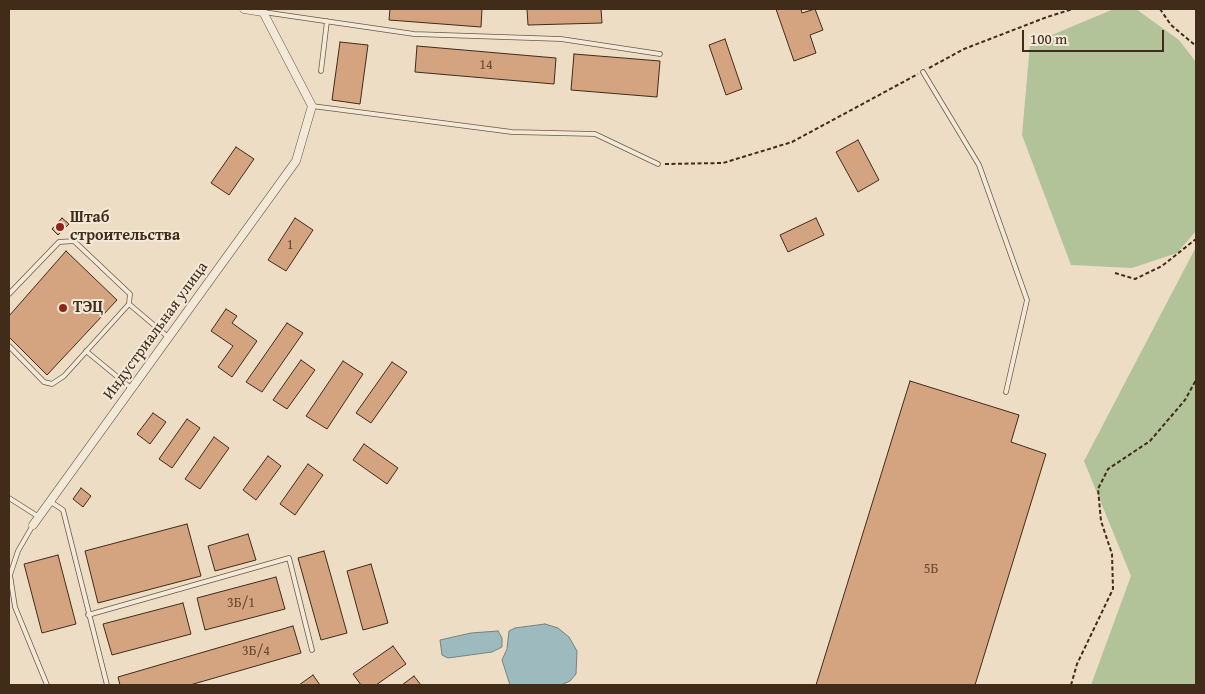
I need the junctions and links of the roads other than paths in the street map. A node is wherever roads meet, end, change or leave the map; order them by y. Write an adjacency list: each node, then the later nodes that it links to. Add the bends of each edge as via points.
1 (244, 9): 2 (street)
2 (263, 12): 3 (lane); 7 (street)
3 (327, 21): 4 (lane, via 414,34 561,40); 5 (lane)
4 (660, 54)
5 (321, 71)
6 (923, 72): 15 (lane, via 980,165 1027,300)
7 (312, 106): 8 (lane, via 512,132 595,134); 11 (street, Индустриальная улица, via 296,161)
8 (658, 164)
9 (9, 294): 10 (lane, via 58,242 74,242 130,294)
10 (129, 304): 11 (lane); 13 (lane)
11 (168, 338): 14 (street, Индустриальная улица)
12 (9, 346): 13 (lane, via 44,382 52,384 64,376)
13 (86, 351): 14 (lane)
14 (131, 389): 17 (street, Индустриальная улица)
15 (1006, 392)
16 (9, 498): 18 (lane)
17 (50, 502): 18 (street, Индустриальная улица); 20 (lane, via 63,510)
18 (39, 517): 19 (street, Индустриальная улица)
19 (33, 525): 22 (lane, Индустриальная улица, via 18,551 10,574 15,607)
20 (88, 615): 21 (lane, via 289,558); 23 (lane)
21 (312, 650)
22 (47, 685)
23 (107, 685)

